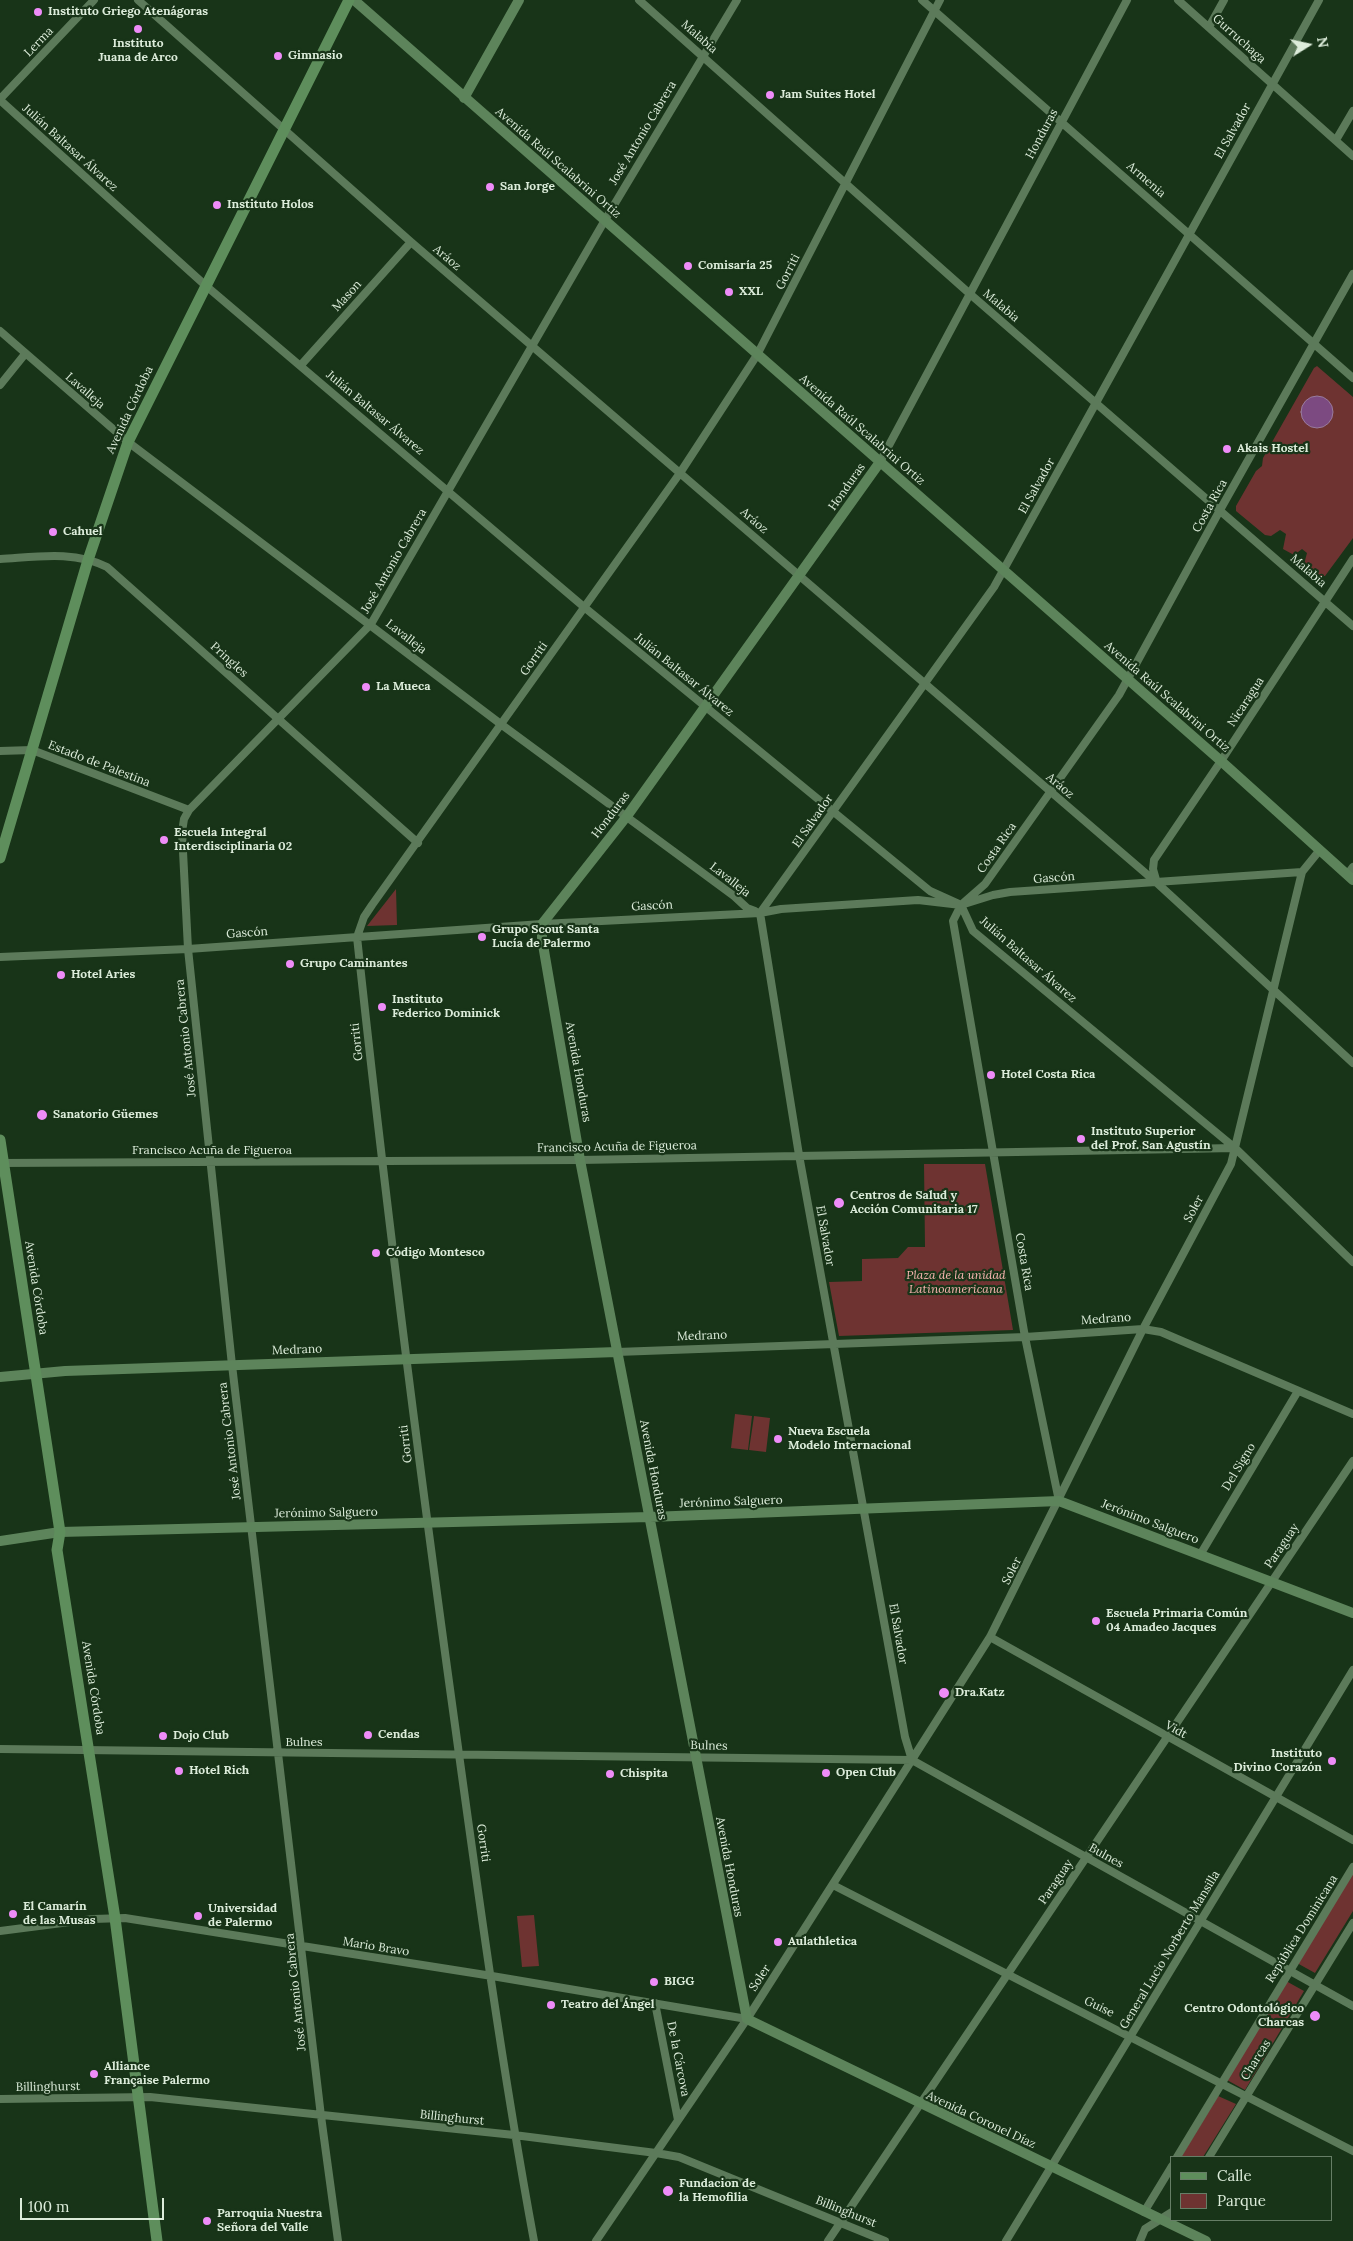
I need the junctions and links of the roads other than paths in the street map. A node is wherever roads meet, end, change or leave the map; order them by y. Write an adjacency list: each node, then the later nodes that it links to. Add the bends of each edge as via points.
1 (94, 0): 19 (street, Lerma)
2 (138, 0): 22 (street, Aráoz)
3 (349, 0): 22 (main road, Avenida Córdoba)
4 (354, 0): 18 (main road, Avenida Raúl Scalabrini Ortiz)
5 (518, 0): 18 (main road)
6 (638, 0): 16 (street, Malabia)
7 (737, 0): 16 (street, José Antonio Cabrera)
8 (922, 0): 14 (street, Armenia)
9 (940, 0): 14 (street, Gorriti)
10 (1127, 0): 21 (street, Honduras)
11 (1178, 0): 15 (street, Gurruchaga)
12 (1224, 0): 15 (street)
13 (1319, 0): 17 (street, El Salvador)
14 (934, 11): 21 (street, Armenia); 25 (street, Gorriti)
15 (1209, 27): 17 (street, Gurruchaga)
16 (702, 56): 25 (street, Malabia); 26 (street, José Antonio Cabrera)
17 (1272, 84): 23 (street, Gurruchaga); 27 (street, El Salvador)
18 (464, 98): 26 (main road, Avenida Raúl Scalabrini Ortiz)
19 (0, 100): 30 (street, Julián Baltasar Álvarez)
20 (1353, 111): 23 (street)
21 (1063, 122): 27 (street, Armenia); 31 (street, Honduras)
22 (284, 128): 28 (street, Aráoz); 30 (main road, Avenida Córdoba)
23 (1336, 140): 24 (street, Gurruchaga)
24 (1353, 156)
25 (846, 182): 31 (street, Malabia); 36 (street, Gorriti)
26 (604, 220): 34 (street, José Antonio Cabrera); 36 (main road, Avenida Raúl Scalabrini Ortiz)
27 (1189, 233): 33 (street, Armenia); 40 (street, El Salvador)
28 (410, 242): 34 (street, Aráoz); 37 (street, Mason)
29 (1353, 274): 33 (street, Costa Rica)
30 (205, 285): 37 (street, Julián Baltasar Álvarez); 41 (main road, Avenida Córdoba)
31 (970, 294): 40 (street, Malabia); 42 (street, Honduras)
32 (0, 331): 35 (street, Lavalleja)
33 (1314, 344): 38 (street, Armenia); 45 (street, Costa Rica)
34 (533, 346): 43 (street, Aráoz); 44 (street, José Antonio Cabrera)
35 (25, 354): 39 (street); 41 (street, Lavalleja)
36 (757, 354): 42 (main road, Avenida Raúl Scalabrini Ortiz); 43 (street, Gorriti)
37 (301, 365): 44 (street, Julián Baltasar Álvarez)
38 (1353, 378)
39 (0, 385)
40 (1097, 402): 45 (street, Malabia); 49 (street, El Salvador)
41 (128, 442): 48 (main road, Avenida Córdoba); 53 (street, Lavalleja)
42 (880, 462): 49 (main road, Avenida Raúl Scalabrini Ortiz); 50 (main road, Honduras)
43 (680, 473): 50 (street, Aráoz); 52 (street, Gorriti)
44 (449, 491): 52 (street, Julián Baltasar Álvarez); 53 (street, José Antonio Cabrera)
45 (1220, 510): 51 (street, Malabia); 55 (street, Costa Rica)
46 (0, 559): 48 (street, Pringles, via 61,556)
47 (1353, 559): 51 (street, Nicaragua)
48 (88, 560): 58 (street, Pringles, via 102,564 116,574); 61 (main road, Avenida Córdoba)
49 (1004, 570): 55 (main road, Avenida Raúl Scalabrini Ortiz); 56 (street, El Salvador)
50 (800, 576): 56 (street, Aráoz); 57 (main road, Honduras)
51 (1325, 601): 54 (street, Malabia); 62 (street, Nicaragua)
52 (584, 607): 57 (street, Julián Baltasar Álvarez); 59 (street, Gorriti)
53 (371, 624): 58 (street, José Antonio Cabrera); 59 (street, Lavalleja)
54 (1353, 626)
55 (1127, 680): 62 (main road, Avenida Raúl Scalabrini Ortiz); 63 (street, Costa Rica)
56 (924, 685): 63 (street, Aráoz); 65 (street, El Salvador)
57 (706, 707): 65 (street, Julián Baltasar Álvarez); 66 (main road, Honduras)
58 (279, 720): 64 (street, José Antonio Cabrera); 67 (street, Pringles)
59 (502, 725): 66 (street, Lavalleja); 67 (street, Gorriti)
60 (0, 750): 61 (street, Estado de Palestina)
61 (32, 750): 64 (street, Estado de Palestina); 69 (main road, Avenida Córdoba)
62 (1221, 761): 68 (main road, Avenida Raúl Scalabrini Ortiz); 72 (street, Nicaragua, via 1154,860)
63 (1050, 792): 72 (street, Aráoz); 73 (street, Costa Rica, via 985,884)
64 (189, 810): 77 (street, José Antonio Cabrera, via 182,832)
65 (834, 811): 73 (street, Julián Baltasar Álvarez, via 930,891); 74 (street, El Salvador)
66 (626, 816): 74 (street, Lavalleja, via 747,908); 75 (main road, Honduras)
67 (418, 843): 76 (street, Gorriti, via 364,917)
68 (1319, 851): 70 (street, Soler); 71 (main road, Avenida Raúl Scalabrini Ortiz)
69 (0, 858)
70 (1302, 872): 72 (street, Gascón); 79 (street, Soler)
71 (1351, 874)
72 (1157, 883): 73 (street, Gascón, via 1010,892); 79 (street, Aráoz)
73 (961, 905): 74 (street, Gascón, via 918,900); 82 (street, Julián Baltasar Álvarez, via 973,931); 83 (street, Costa Rica, via 952,927)
74 (760, 913): 75 (street, Gascón); 84 (street, El Salvador)
75 (542, 924): 76 (street, Gascón); 85 (main road, Avenida Honduras)
76 (357, 937): 77 (street, Gascón); 86 (street, Gorriti)
77 (188, 949): 78 (street, Gascón); 88 (street, José Antonio Cabrera)
78 (0, 957)
79 (1273, 989): 80 (street, Aráoz); 82 (street, Soler)
80 (1353, 1062)
81 (0, 1140): 87 (main road, Avenida Córdoba)
82 (1235, 1148): 83 (street, Francisco Acuña de Figueroa); 89 (street, Julián Baltasar Álvarez); 90 (street, Soler, via 1231,1164)
83 (993, 1152): 84 (street, Francisco Acuña de Figueroa); 91 (street, Costa Rica)
84 (799, 1155): 85 (street, Francisco Acuña de Figueroa); 92 (street, El Salvador)
85 (580, 1160): 86 (street, Francisco Acuña de Figueroa); 93 (main road, Avenida Honduras)
86 (381, 1161): 88 (street, Francisco Acuña de Figueroa); 94 (street, Gorriti)
87 (2, 1163): 88 (street, Francisco Acuña de Figueroa); 96 (main road, Avenida Córdoba)
88 (211, 1163): 95 (street, José Antonio Cabrera)
89 (1353, 1262)
90 (1143, 1329): 91 (street, Medrano); 98 (street, Medrano, via 1161,1332); 101 (street, Soler)
91 (1025, 1337): 92 (street, Medrano); 101 (street, Costa Rica)
92 (833, 1344): 93 (street, Medrano); 102 (street, El Salvador)
93 (617, 1352): 94 (main road, Medrano); 103 (main road, Avenida Honduras)
94 (407, 1358): 95 (main road, Medrano); 104 (street, Gorriti)
95 (232, 1365): 96 (main road, Medrano); 105 (street, José Antonio Cabrera)
96 (35, 1375): 97 (main road, Medrano); 106 (main road, Avenida Córdoba)
97 (0, 1377)
98 (1298, 1390): 99 (street, Medrano); 108 (street, Del Signo)
99 (1353, 1414)
100 (1353, 1461): 109 (street, Paraguay)
101 (1059, 1501): 102 (main road, Jerónimo Salguero); 108 (main road, Jerónimo Salguero); 111 (street, Soler)
102 (864, 1510): 103 (main road, Jerónimo Salguero); 119 (street, El Salvador, via 905,1737)
103 (650, 1517): 104 (main road, Jerónimo Salguero); 118 (main road, Avenida Honduras)
104 (427, 1523): 105 (main road, Jerónimo Salguero); 117 (street, Gorriti)
105 (252, 1528): 106 (main road, Jerónimo Salguero); 116 (street, José Antonio Cabrera)
106 (60, 1532): 107 (main road, Jerónimo Salguero); 115 (main road, Avenida Córdoba, via 57,1550)
107 (0, 1541)
108 (1200, 1555): 109 (main road, Jerónimo Salguero)
109 (1271, 1582): 110 (main road, Jerónimo Salguero); 113 (street, Paraguay)
110 (1353, 1613)
111 (990, 1637): 113 (street, Vidt); 119 (street, Soler)
112 (1353, 1670): 120 (street, General Lucio Norberto Mansilla)
113 (1166, 1737): 120 (street, Vidt); 122 (street, Paraguay)
114 (0, 1749): 115 (street, Bulnes)
115 (89, 1751): 116 (street, Bulnes); 125 (main road, Avenida Córdoba)
116 (279, 1754): 117 (street, Bulnes); 129 (street, José Antonio Cabrera)
117 (459, 1755): 118 (street, Bulnes); 132 (street, Gorriti)
118 (694, 1757): 119 (street, Bulnes); 136 (main road, Avenida Honduras)
119 (912, 1760): 122 (street, Bulnes); 124 (street, Soler)
120 (1276, 1798): 121 (street, Vidt); 126 (street, General Lucio Norberto Mansilla)
121 (1353, 1840)
122 (1086, 1858): 126 (street, Bulnes); 131 (street, Paraguay)
123 (1353, 1867): 130 (street, República Dominicana)
124 (834, 1885): 131 (street, Guise); 136 (street, Soler)
125 (115, 1918): 128 (street, Mario Bravo); 129 (street, Mario Bravo); 139 (main road, Avenida Córdoba)
126 (1201, 1920): 130 (street, Bulnes); 137 (street, General Lucio Norberto Mansilla)
127 (1353, 1923): 133 (street, Charcas)
128 (0, 1931)
129 (302, 1947): 132 (street, Mario Bravo); 143 (street, José Antonio Cabrera)
130 (1288, 1971): 133 (street, Bulnes); 138 (street, República Dominicana)
131 (1007, 1974): 137 (street, Guise); 142 (street, Paraguay)
132 (490, 1975): 134 (street, Mario Bravo); 145 (street, Gorriti)
133 (1314, 1985): 135 (street, Bulnes); 140 (street, Charcas)
134 (655, 2003): 136 (street, Mario Bravo); 144 (street, De la Cárcova)
135 (1353, 2006)
136 (747, 2019): 142 (main road, Avenida Coronel Díaz); 144 (street, Soler)
137 (1131, 2036): 138 (street, Guise); 150 (street, General Lucio Norberto Mansilla)
138 (1222, 2084): 140 (street, Guise); 148 (street, República Dominicana)
139 (138, 2096): 141 (street, Billinghurst); 143 (street, Billinghurst); 156 (main road, Avenida Córdoba)
140 (1247, 2096): 146 (street, Guise); 149 (street, Charcas)
141 (0, 2099)
142 (919, 2104): 150 (main road, Avenida Coronel Díaz); 155 (street, Paraguay)
143 (321, 2116): 145 (street, Billinghurst); 157 (street, José Antonio Cabrera)
144 (678, 2120): 147 (street, Soler)
145 (514, 2135): 147 (street, Billinghurst); 158 (street, Gorriti)
146 (1353, 2151)
147 (656, 2153): 155 (street, Billinghurst, via 679,2157); 159 (street, Soler)
148 (1178, 2156)
149 (1210, 2156)
150 (1052, 2167): 152 (main road, Avenida Coronel Díaz); 162 (street, General Lucio Norberto Mansilla)
151 (1170, 2169): 152 (street)
152 (1144, 2212): 154 (main road, Avenida Coronel Díaz)
153 (1170, 2214): 154 (street)
154 (1162, 2220): 163 (street, via 1145,2229); 164 (main road, Avenida Coronel Díaz)
155 (841, 2222): 160 (street, Paraguay); 161 (street, Billinghurst)
156 (157, 2241)
157 (338, 2241)
158 (534, 2241)
159 (596, 2241)
160 (828, 2241)
161 (885, 2241)
162 (1006, 2241)
163 (1140, 2241)
164 (1206, 2241)

